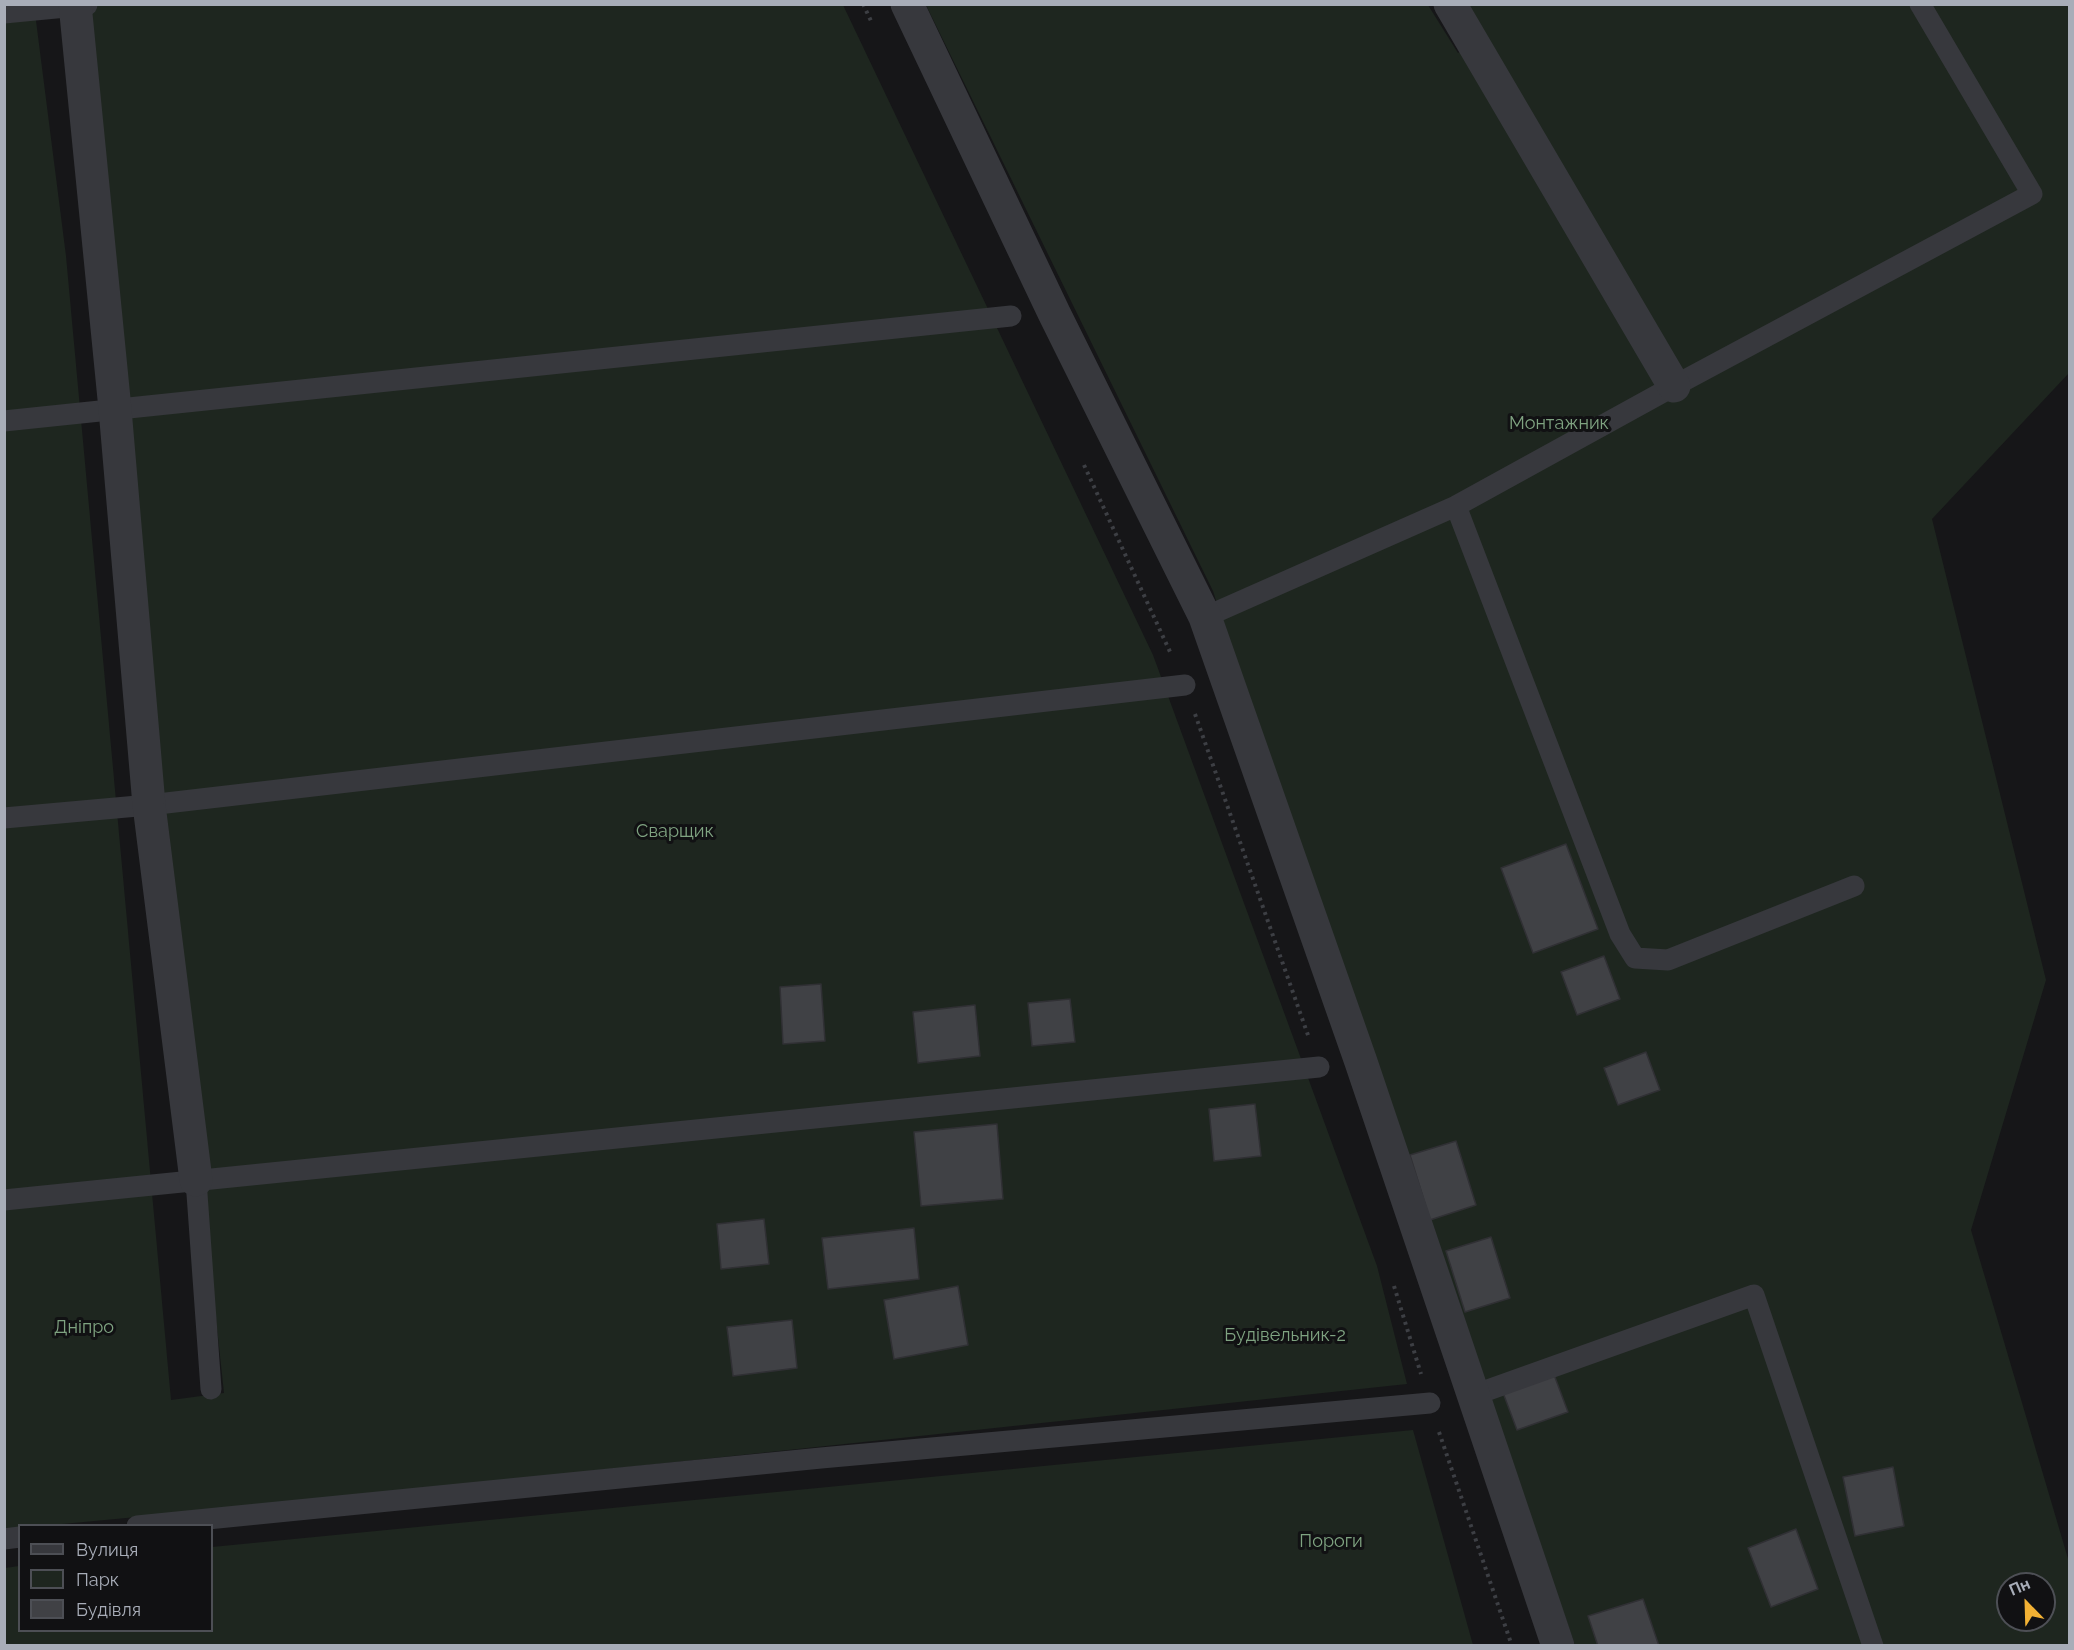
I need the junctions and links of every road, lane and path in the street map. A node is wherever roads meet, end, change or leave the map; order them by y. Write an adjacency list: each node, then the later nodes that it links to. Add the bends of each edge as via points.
1 (863, 4): 7 (path)
2 (908, 4): 14 (street, via 1054,313)
3 (1450, 4): 9 (street)
4 (1920, 4): 9 (lane, via 2032,194)
5 (80, 5): 6 (lane); 10 (street)
6 (4, 13)
7 (873, 26)
8 (1011, 316): 10 (lane)
9 (1674, 386): 13 (lane)
10 (115, 410): 11 (lane); 16 (street)
11 (4, 421)
12 (1082, 460): 15 (path)
13 (1456, 506): 14 (lane); 18 (lane, via 1620,934 1635,958 1668,960)
14 (1205, 617): 24 (street)
15 (1185, 685): 16 (lane); 19 (path)
16 (149, 805): 17 (lane); 20 (street)
17 (4, 818)
18 (1854, 886)
19 (1319, 1067): 20 (lane)
20 (196, 1180): 21 (lane); 23 (lane)
21 (4, 1200)
22 (1393, 1282): 25 (path)
23 (211, 1389)
24 (1474, 1395): 28 (street); 29 (lane, via 1754,1295)
25 (1430, 1403): 26 (lane); 27 (path)
26 (157, 1524)
27 (1512, 1646)
28 (1558, 1646)
29 (1872, 1646)

